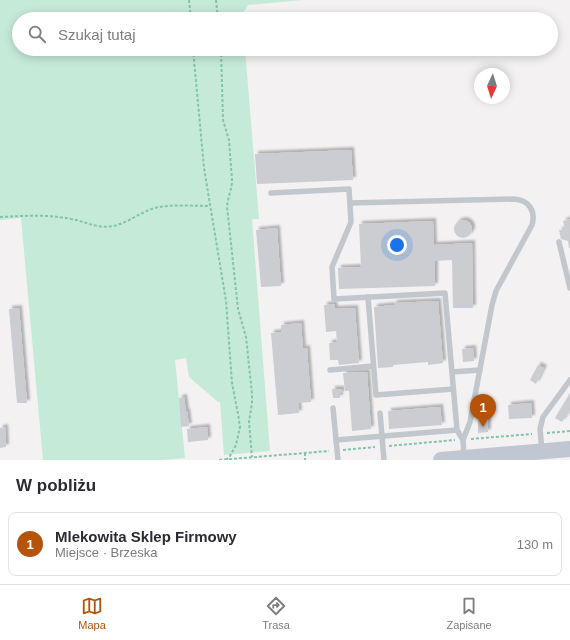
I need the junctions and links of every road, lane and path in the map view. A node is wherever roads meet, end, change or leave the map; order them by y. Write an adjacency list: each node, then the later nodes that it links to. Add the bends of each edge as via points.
1 (189, 0): 3 (path)
2 (216, 0): 4 (path)
3 (190, 12)
4 (217, 12)
5 (194, 56): 9 (path)
6 (221, 56): 31 (path, via 223,120 230,140 232,180 227,206 238,308 246,337 252,394 249,422)
7 (271, 192): 8 (lane, via 349,189)
8 (350, 203): 13 (lane, via 352,222 332,268 334,299); 16 (lane, via 514,199 523,200 529,205 533,215 532,225 496,291)
9 (210, 206): 10 (path, via 155,208 113,226 93,226 72,219 46,216); 34 (path, via 226,301 232,383 240,427 236,445)
10 (0, 217)
11 (559, 242): 12 (lane)
12 (570, 288)
13 (368, 297): 14 (lane); 17 (lane, via 445,293)
14 (374, 366): 15 (lane); 19 (lane, via 376,395)
15 (330, 370)
16 (480, 370): 17 (lane); 28 (lane, via 470,422)
17 (452, 372): 19 (lane)
18 (570, 380): 24 (lane, via 543,417)
19 (453, 389): 22 (lane)
20 (333, 408): 27 (lane)
21 (380, 413): 25 (lane)
22 (457, 430): 25 (lane); 28 (lane)
23 (570, 431): 24 (path)
24 (540, 434): 26 (path); 30 (lane)
25 (382, 436): 27 (lane); 37 (lane)
26 (474, 439)
27 (336, 440): 36 (lane)
28 (463, 440): 32 (lane)
29 (570, 449): 30 (street)
30 (542, 451): 32 (street)
31 (252, 457): 34 (path); 35 (path, via 305,453)
32 (464, 458): 38 (street)
33 (219, 460): 34 (path)
34 (226, 460)
35 (305, 460)
36 (338, 460)
37 (384, 460)
38 (441, 460)

